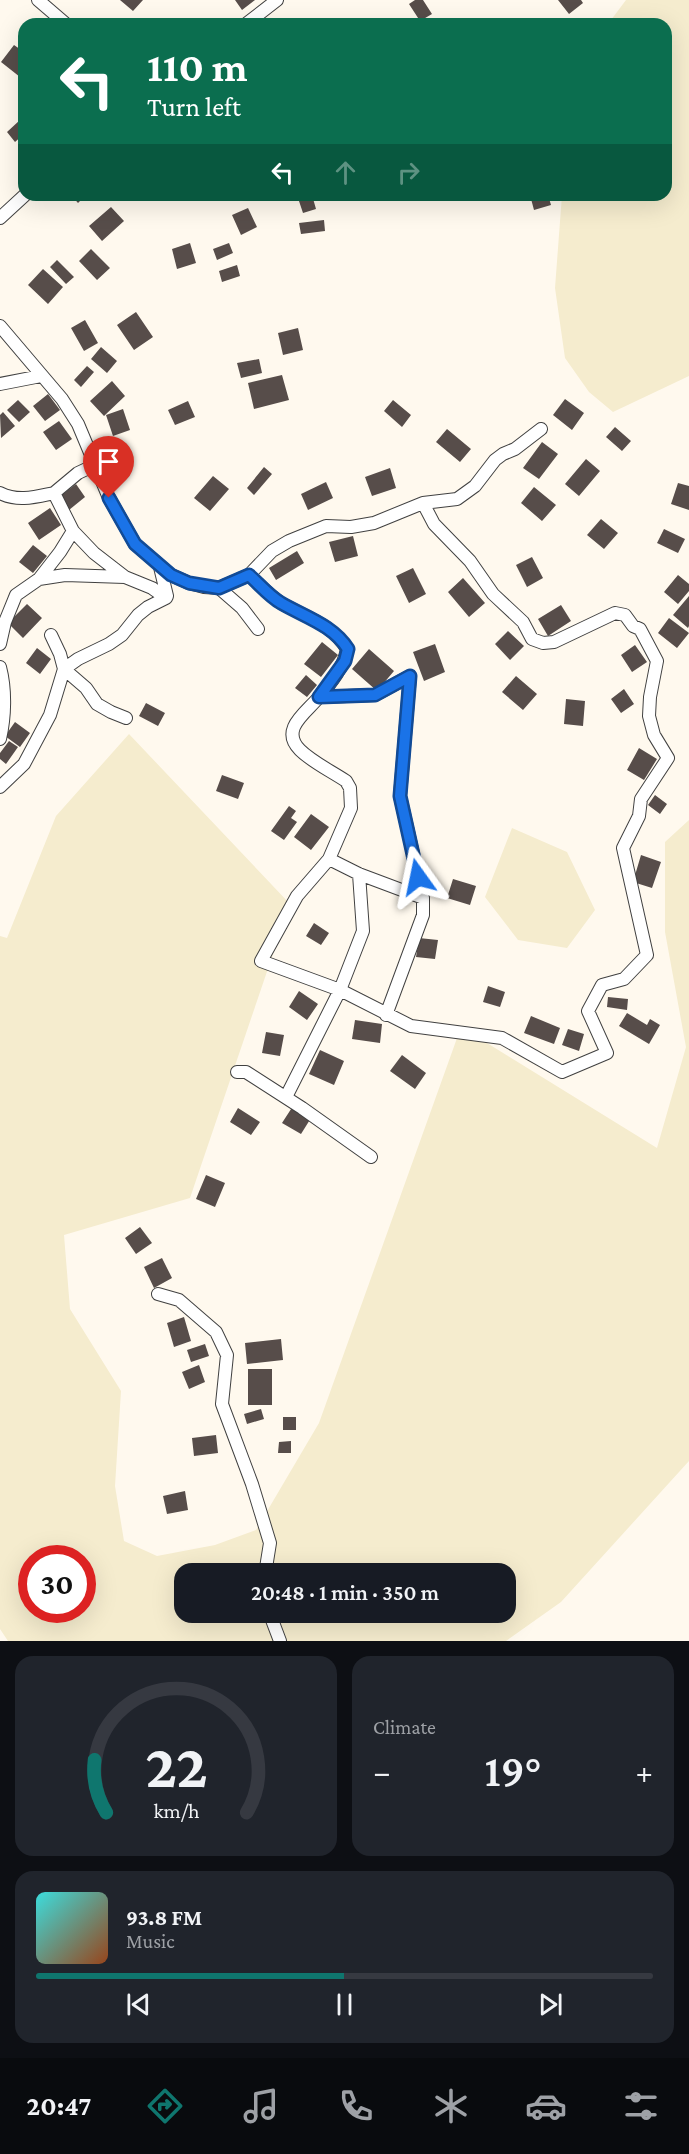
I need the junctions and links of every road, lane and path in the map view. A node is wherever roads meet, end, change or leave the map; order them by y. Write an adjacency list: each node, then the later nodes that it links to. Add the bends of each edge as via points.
1 (38, 0): 3 (street)
2 (277, 0): 4 (street)
3 (59, 18)
4 (254, 18)
5 (18, 201): 6 (street)
6 (0, 218)
7 (0, 326): 8 (street)
8 (41, 376): 9 (street); 11 (street, via 78,424)
9 (0, 384)
10 (541, 429): 14 (street, via 495,460 467,493 457,499)
11 (95, 465): 13 (street); 16 (street, via 135,544)
12 (0, 493): 13 (street, via 11,499 29,499)
13 (54, 493): 15 (street)
14 (423, 504): 17 (street, via 374,523 351,527 326,525 272,551); 35 (street, via 434,524 470,561 493,594 523,622 532,639 554,642 615,613 625,615 640,629 657,661 649,716 654,735 668,758 640,799 639,816 623,848 648,955 624,979 602,986 588,1011 607,1053 562,1071 502,1038 411,1026)
15 (73, 531): 18 (street); 19 (street)
16 (160, 567): 20 (street, via 189,583); 21 (street)
17 (249, 575): 20 (street); 27 (street, via 279,602 331,630 348,649 345,661)
18 (125, 577): 19 (street, via 65,575); 21 (street)
19 (39, 579): 24 (street, via 16,595)
20 (219, 588): 22 (street)
21 (166, 598): 26 (street, via 138,615 122,635)
22 (258, 629)
23 (51, 635): 26 (street)
24 (0, 644)
25 (0, 667): 29 (street)
26 (64, 669): 28 (street, via 97,704); 30 (street, via 50,715 24,764)
27 (319, 697): 31 (street, via 297,719 292,739 299,750 346,781 350,788 351,808); 33 (street, via 375,695 410,676 400,796)
28 (126, 718)
29 (0, 739)
30 (0, 787)
31 (329, 859): 32 (street); 34 (street, via 297,896 261,961)
32 (359, 874): 33 (street); 34 (street, via 363,931)
33 (423, 898): 35 (street, via 423,915)
34 (340, 990): 35 (street); 37 (street)
35 (386, 1015)
36 (237, 1072): 37 (street, via 246,1072)
37 (286, 1097): 38 (street)
38 (370, 1157)
39 (158, 1294): 40 (street, via 179,1300 216,1332 227,1355 222,1404 270,1543)
40 (267, 1563)
41 (273, 1623): 42 (street)
42 (280, 1641)

